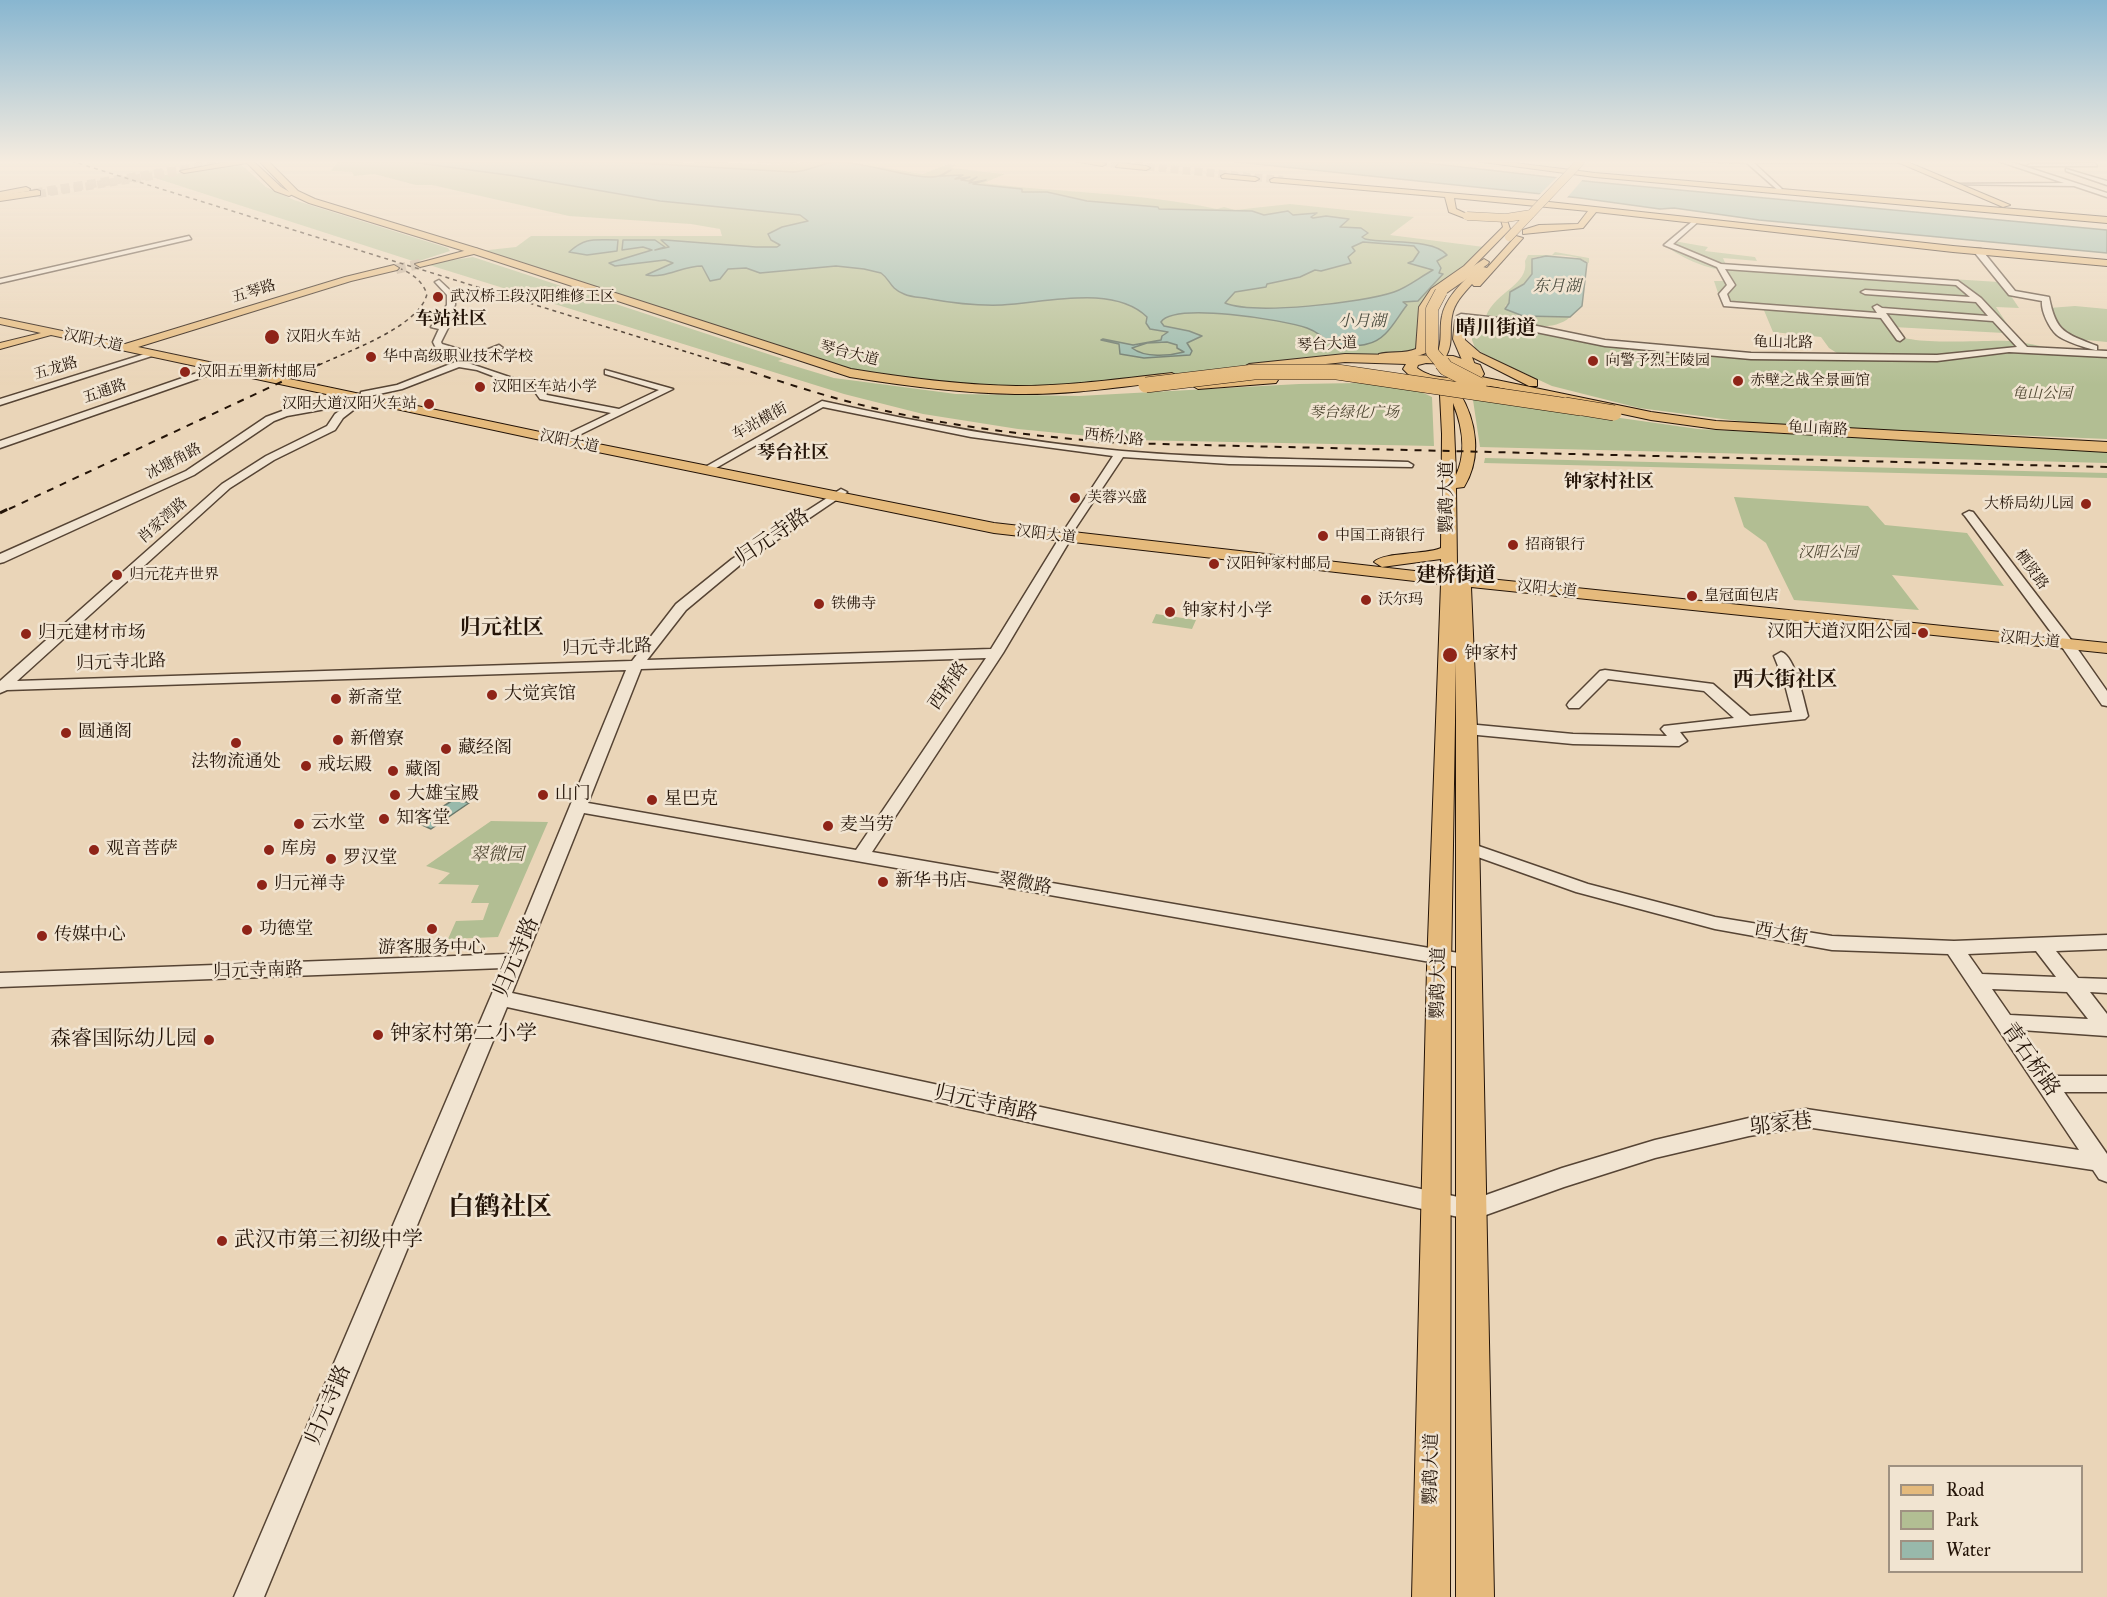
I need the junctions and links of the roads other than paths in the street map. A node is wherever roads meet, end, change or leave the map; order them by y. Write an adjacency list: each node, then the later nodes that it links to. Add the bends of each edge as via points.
1 (395, 236): 11 (highway, 琴台大道)
2 (419, 236): 10 (highway, 琴台大道)
3 (1499, 236): 37 (main road, via 1467,268 1445,282 1424,307 1422,351 1404,356)
4 (1513, 236): 12 (main road, bridge)
5 (1519, 236): 23 (main road, via 1470,294)
6 (1679, 236): 15 (street, via 1668,245)
7 (1833, 236): 9 (main road)
8 (189, 238): 18 (street)
9 (1978, 251): 14 (main road); 35 (street, via 2012,293 2046,299 2045,309 2061,335)
10 (473, 253): 11 (highway, 琴台大道); 37 (highway, 琴台大道, via 828,367 913,383 983,389 1065,389); 49 (highway, 琴台大道, via 831,373 952,391)
11 (444, 254): 13 (main road)
12 (1484, 262): 38 (main road, via 1450,305 1444,354); 54 (highway, bridge, via 1440,292 1432,309 1434,356 1465,379 1495,390)
13 (419, 263)
14 (2107, 263)
15 (1720, 266): 17 (street); 22 (street, via 1731,285 1723,294 1727,304)
16 (395, 269): 31 (main road, 五琴路)
17 (1852, 276): 20 (street); 21 (street, via 1958,283)
18 (0, 281)
19 (439, 282): 36 (street, via 451,295 451,305 435,327 445,326 438,346)
20 (1865, 292): 21 (street); 22 (street)
21 (1978, 300): 25 (street)
22 (1881, 313): 25 (street); 28 (street)
23 (1461, 316): 29 (main road); 33 (street, 龟山北路, via 1612,344 1751,356 1937,358)
24 (0, 319): 26 (main road, 汉阳大道); 31 (main road, 汉阳大道)
25 (1996, 319): 33 (street)
26 (37, 329): 27 (main road, 汉阳大道); 30 (main road, via 33,335)
27 (67, 336): 30 (main road, via 41,336); 31 (main road, 汉阳大道)
28 (1900, 338)
29 (1459, 339): 41 (main road); 46 (main road, via 1476,355)
30 (0, 345)
31 (132, 347): 34 (main road, 汉阳大道); 50 (main road, 汉阳大道)
32 (499, 348): 36 (street, 冰塘角路)
33 (2024, 349): 35 (street, 龟山北路)
34 (154, 354): 42 (main road, 汉阳大道); 52 (street, 五龙路)
35 (2107, 354)
36 (477, 357): 39 (street, 冰塘角路)
37 (1354, 358): 40 (highway, 琴台大道)
38 (1434, 358): 40 (highway, 龟山南路); 41 (highway, 龟山南路)
39 (458, 364): 47 (street, 冰塘角路); 55 (street, via 539,390 543,397)
40 (1414, 364): 44 (highway, 琴台大道); 45 (highway)
41 (1469, 364): 46 (highway, 龟山南路); 48 (highway, via 1478,371)
42 (220, 368): 50 (main road, 汉阳大道); 58 (street, 五通路)
43 (608, 372): 55 (street, via 668,389)
44 (1304, 378): 48 (highway); 49 (highway, 琴台大道)
45 (1427, 378): 48 (highway); 48 (main road)
46 (1533, 383): 59 (highway, 龟山南路, via 1605,404 1706,420)
47 (399, 387): 50 (street, 冰塘角路); 51 (street)
48 (1453, 388): 56 (highway, via 1490,382); 68 (main road, 鹦鹉大道, via 1449,434)
49 (1084, 392): 54 (highway, bridge, via 1254,372 1322,371 1393,378)
50 (363, 397): 51 (main road, 汉阳大道); 63 (main road, 汉阳大道); 66 (street, 冰塘角路, via 270,419 190,473); 75 (street, 肖家湾路, via 339,416 331,428 251,468 226,486)
51 (390, 400): 57 (main road, 汉阳大道)
52 (0, 402)
53 (822, 404): 60 (street, 西桥小路, via 923,427); 62 (street, 车站横街)
54 (1581, 408): 56 (highway, bridge)
55 (621, 412): 57 (street)
56 (1662, 418): 59 (highway, 龟山南路, via 1741,427)
57 (569, 437): 62 (main road, 汉阳大道)
58 (0, 445)
59 (2107, 445)
60 (1120, 454): 61 (street, 西桥小路); 65 (street, 西桥路)
61 (1408, 465)
62 (712, 466): 63 (main road, 汉阳大道)
63 (838, 494): 65 (main road, 汉阳大道, via 994,528); 74 (street, 归元寺路, via 736,562 681,607)
64 (1970, 514): 70 (street, 栖贤路)
65 (1068, 535): 67 (main road, 汉阳大道); 72 (street, 西桥路)
66 (0, 559)
67 (1374, 567): 68 (main road, 汉阳大道); 68 (main road, via 1415,582)
68 (1455, 576): 69 (main road, 汉阳大道); 69 (main road, via 1478,587); 79 (main road, 鹦鹉大道); 86 (main road, 鹦鹉大道)
69 (1513, 582): 70 (main road, 汉阳大道)
70 (2065, 642): 71 (main road, 汉阳大道); 76 (street, 栖贤路)
71 (2107, 646)
72 (996, 653): 74 (street, 归元寺北路); 82 (street, 西桥路)
73 (1781, 656): 78 (street, via 1800,716)
74 (635, 666): 75 (street, 归元寺北路); 80 (street, 归元寺路)
75 (2, 688)
76 (2107, 702)
77 (1574, 705): 78 (street, via 1605,674 1708,687)
78 (1746, 721): 79 (street, via 1669,729 1679,741 1526,738)
79 (1467, 729): 81 (main road, 鹦鹉大道)
80 (579, 807): 82 (street, 翠微路); 87 (street, 归元寺路)
81 (1467, 848): 85 (street, 西大街, via 1581,888 1715,923 1832,943); 88 (main road, 鹦鹉大道)
82 (861, 855): 86 (street, 翠微路)
83 (2107, 942): 84 (street, 西大街)
84 (2041, 945): 85 (street, 西大街); 91 (street)
85 (1954, 948): 90 (street, 青石桥路)
86 (1439, 957): 88 (street, 翠微路); 99 (main road, 鹦鹉大道)
87 (516, 961): 89 (street, 归元寺南路); 93 (street, 归元寺路)
88 (1470, 962): 100 (main road, 鹦鹉大道)
89 (0, 980)
90 (1977, 981): 91 (street); 94 (street, 青石桥路)
91 (2073, 985): 92 (street); 95 (street)
92 (2107, 986)
93 (500, 998): 99 (street, 归元寺南路); 101 (street, 归元寺路)
94 (2004, 1022): 95 (street); 96 (street, 青石桥路)
95 (2107, 1027)
96 (2047, 1084): 97 (street); 98 (street, 青石桥路)
97 (2107, 1084)
98 (2101, 1158): 100 (street, 邬家巷, via 1806,1118 1655,1149)
99 (1435, 1203): 100 (street, 归元寺南路); 102 (main road, 鹦鹉大道)
100 (1472, 1210): 103 (main road, 鹦鹉大道)
101 (249, 1597)
102 (1431, 1597)
103 (1476, 1597)

